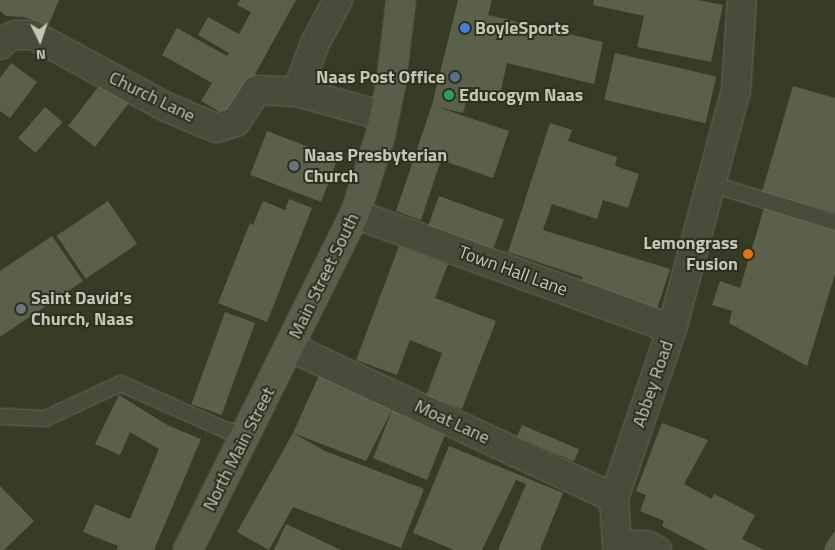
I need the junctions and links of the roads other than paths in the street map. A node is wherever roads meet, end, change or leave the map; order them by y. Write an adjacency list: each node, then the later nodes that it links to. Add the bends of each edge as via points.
1 (338, 0): 5 (street, via 315,43)
2 (402, 0): 6 (main road, Main Street South)
3 (742, 0): 7 (street, Abbey Road, via 736,90)
4 (0, 45): 5 (street, Church Lane, via 3,40 16,35 33,35 166,107 216,128 236,122 257,90)
5 (298, 92): 6 (street)
6 (384, 116): 8 (main road, Main Street South)
7 (710, 183): 9 (lane); 10 (street, Abbey Road)
8 (355, 214): 10 (street, Town Hall Lane); 11 (main road, Main Street South)
9 (835, 222)
10 (672, 329): 14 (street, Abbey Road)
11 (290, 347): 13 (main road, North Main Street); 14 (street, Moat Lane)
12 (0, 416): 13 (lane, via 45,418 120,383 226,430)
13 (248, 433): 16 (main road, North Main Street)
14 (614, 498): 15 (street, Abbey Road)
15 (612, 547): 17 (street, Abbey Road, via 646,545)
16 (188, 550)
17 (658, 550)

